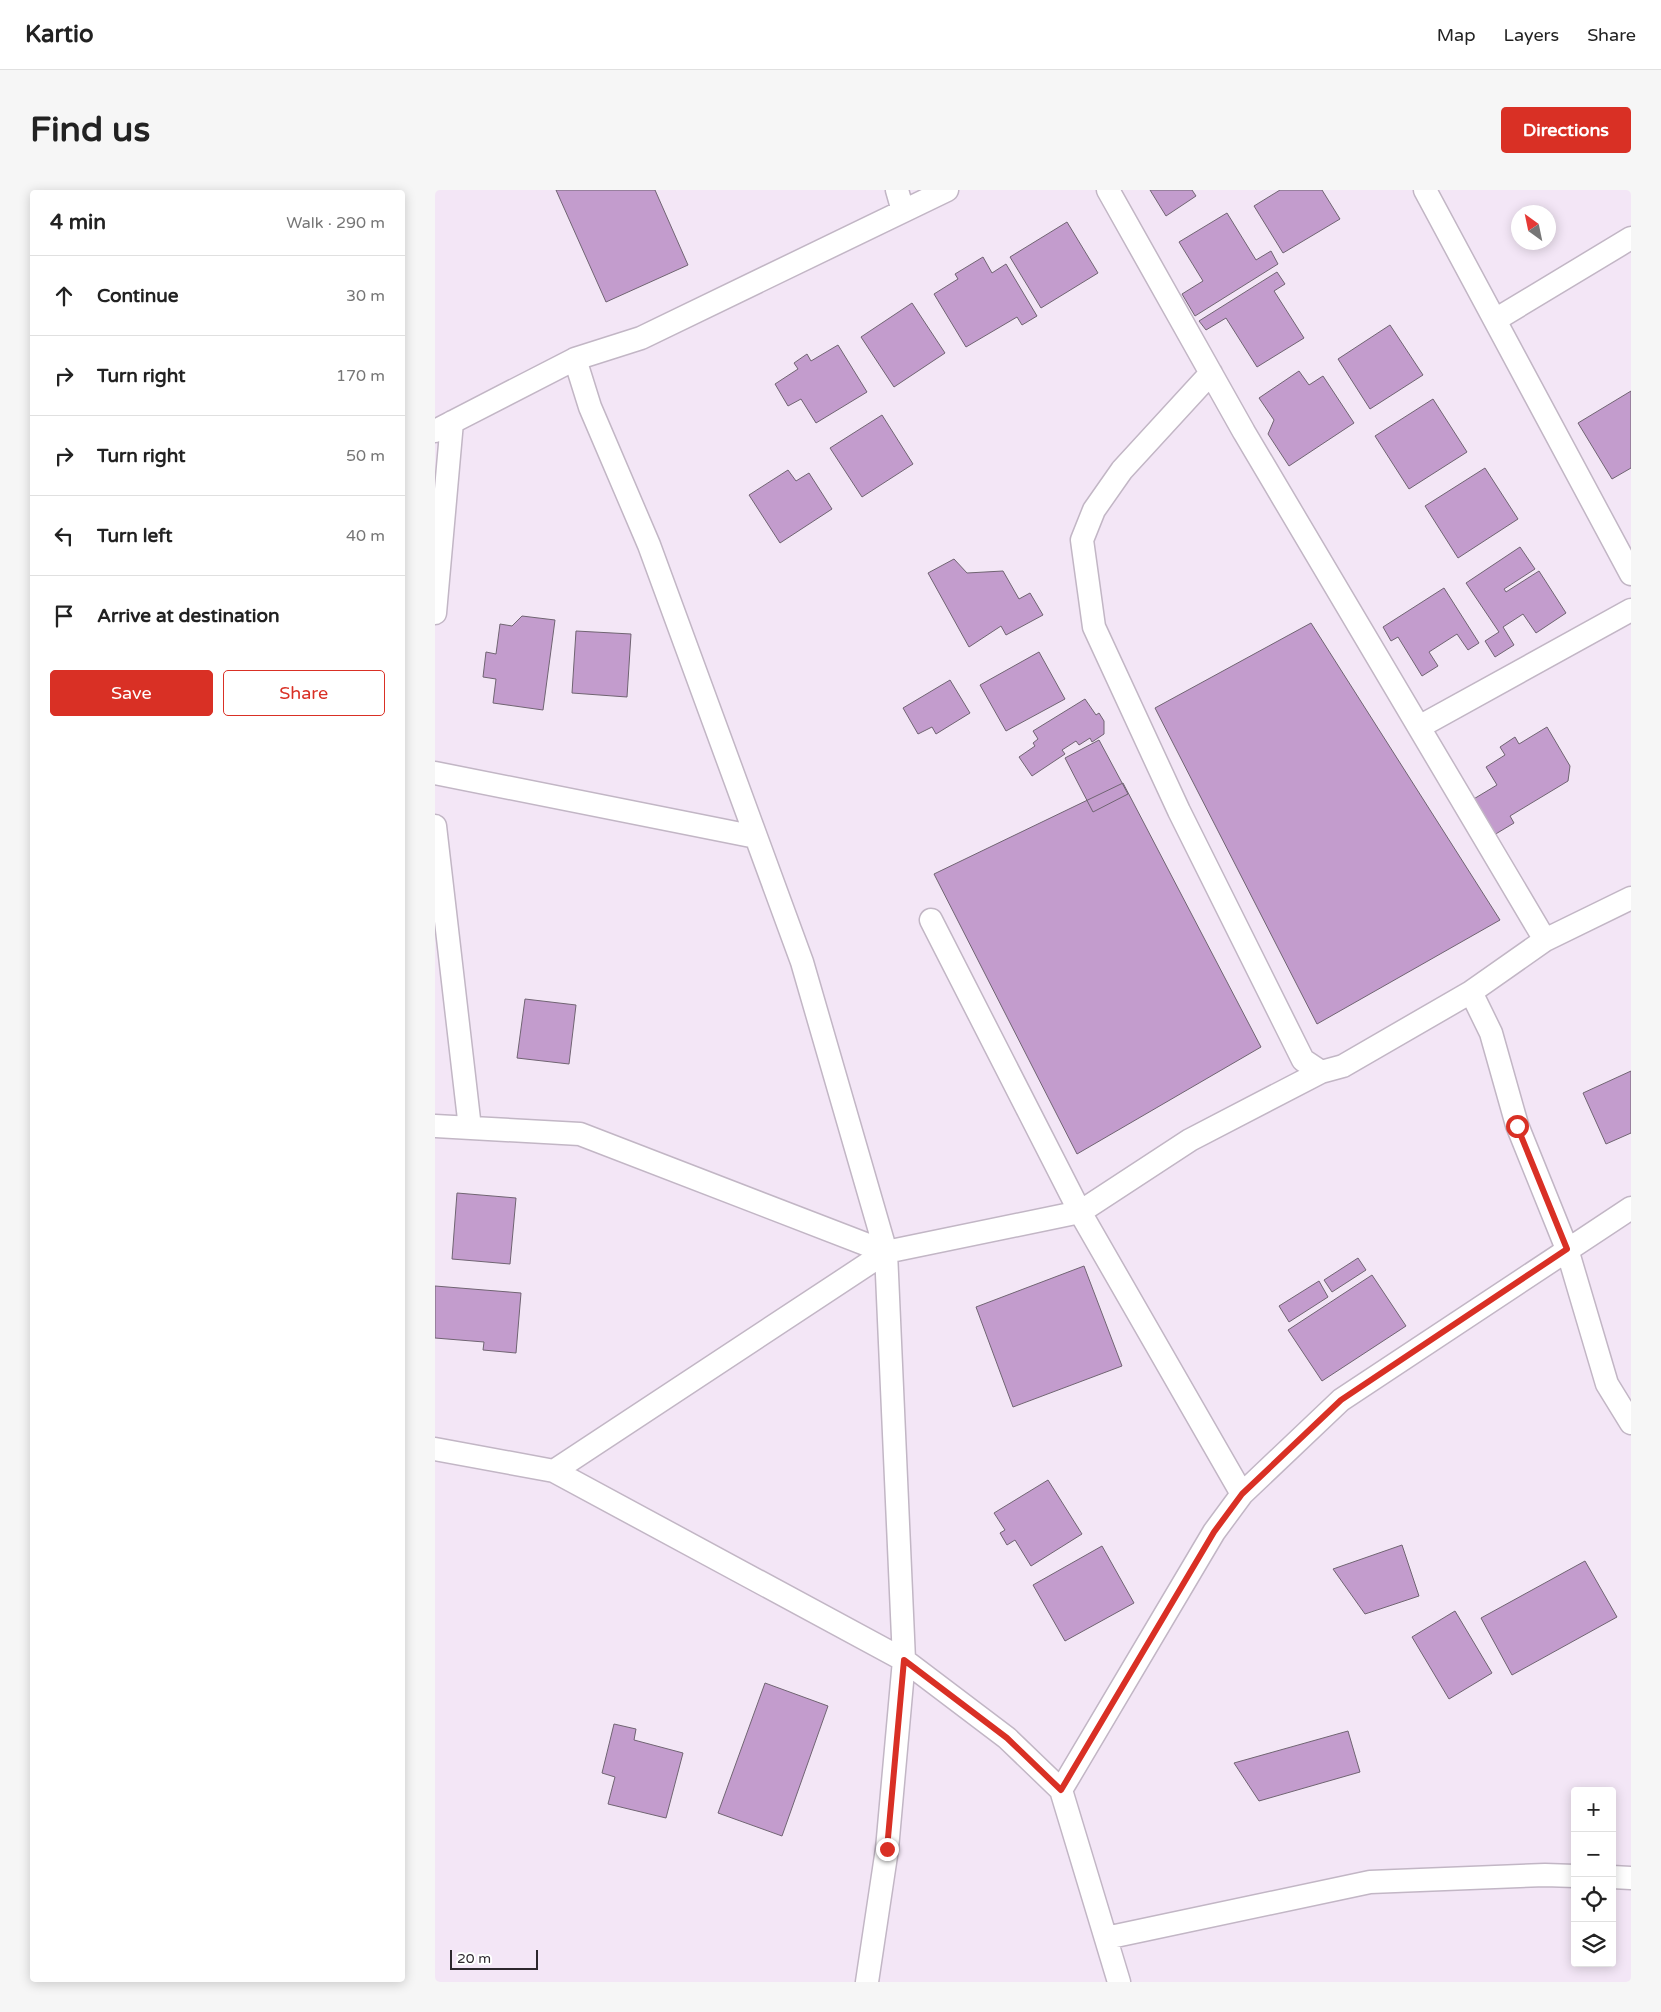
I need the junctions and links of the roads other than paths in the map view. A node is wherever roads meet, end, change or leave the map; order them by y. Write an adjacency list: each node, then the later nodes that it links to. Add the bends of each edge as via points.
1 (947, 190): 4 (street)
2 (1108, 190): 8 (street)
3 (1425, 190): 6 (street)
4 (900, 200): 7 (street, via 641,338)
5 (1631, 238): 6 (street)
6 (1495, 320): 10 (street)
7 (575, 359): 9 (street); 16 (street, via 590,407 649,545)
8 (1211, 373): 13 (street); 21 (street, via 1122,470 1094,510 1082,540 1094,627 1179,811 1303,1060)
9 (443, 427): 12 (street)
10 (1631, 574)
11 (1631, 610): 13 (street)
12 (435, 613)
13 (1419, 727): 19 (street)
14 (435, 773): 16 (street)
15 (435, 826): 23 (street)
16 (756, 837): 27 (street, via 802,962)
17 (1631, 898): 19 (street)
18 (931, 920): 25 (street)
19 (1545, 940): 20 (street)
20 (1471, 992): 21 (street, via 1343,1066); 26 (street, via 1491,1033 1517,1126)
21 (1321, 1072): 25 (street, via 1190,1140)
22 (435, 1126): 23 (street)
23 (471, 1128): 27 (street, via 580,1134)
24 (1631, 1208): 26 (street)
25 (1080, 1212): 27 (street); 31 (street)
26 (1567, 1249): 28 (street, via 1607,1384); 31 (street, via 1341,1400)
27 (886, 1252): 30 (street); 32 (street)
28 (1631, 1423)
29 (435, 1449): 30 (street)
30 (554, 1471): 32 (street)
31 (1242, 1494): 33 (street, via 1214,1532)
32 (904, 1660): 33 (street, via 1007,1738); 38 (street, via 887,1849)
33 (1061, 1790): 37 (street)
34 (1571, 1876): 37 (street, via 1370,1882)
35 (1616, 1877): 36 (street)
36 (1631, 1878)
37 (1106, 1938): 39 (street)
38 (867, 1982)
39 (1119, 1982)

